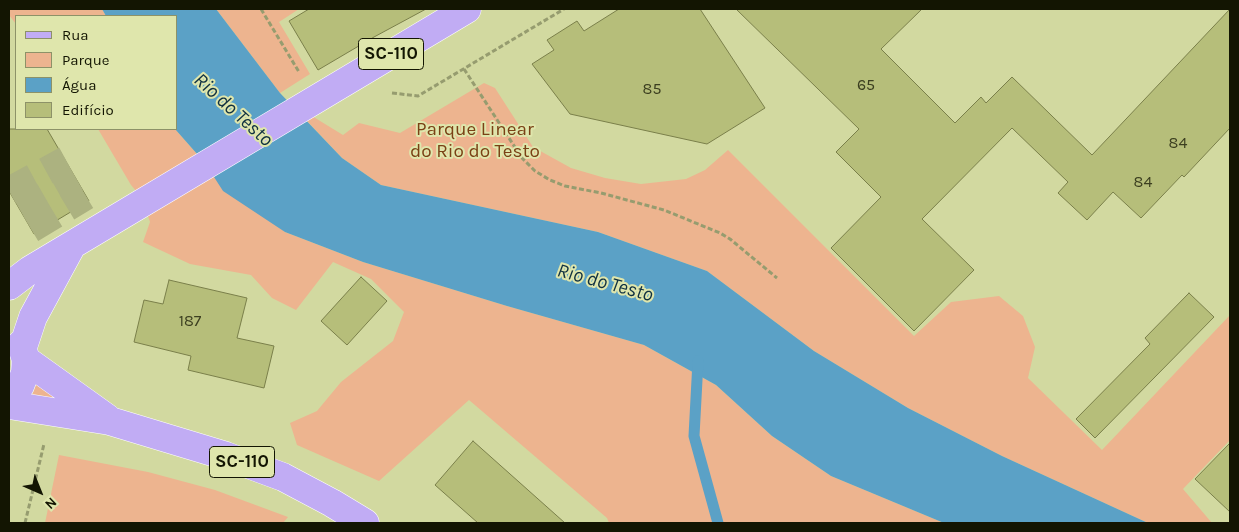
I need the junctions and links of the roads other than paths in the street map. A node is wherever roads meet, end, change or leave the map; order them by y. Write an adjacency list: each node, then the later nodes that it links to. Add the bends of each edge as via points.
1 (467, 9): 2 (main road, SC-110)
2 (72, 245): 3 (main road, SC-110); 4 (main road)
3 (9, 286)
4 (20, 346): 5 (main road, via 25,373 20,386); 7 (main road, SC-110)
5 (9, 398)
6 (9, 405): 7 (main road, SC-110)
7 (110, 421): 8 (main road, SC-110, via 283,477)
8 (365, 523)

